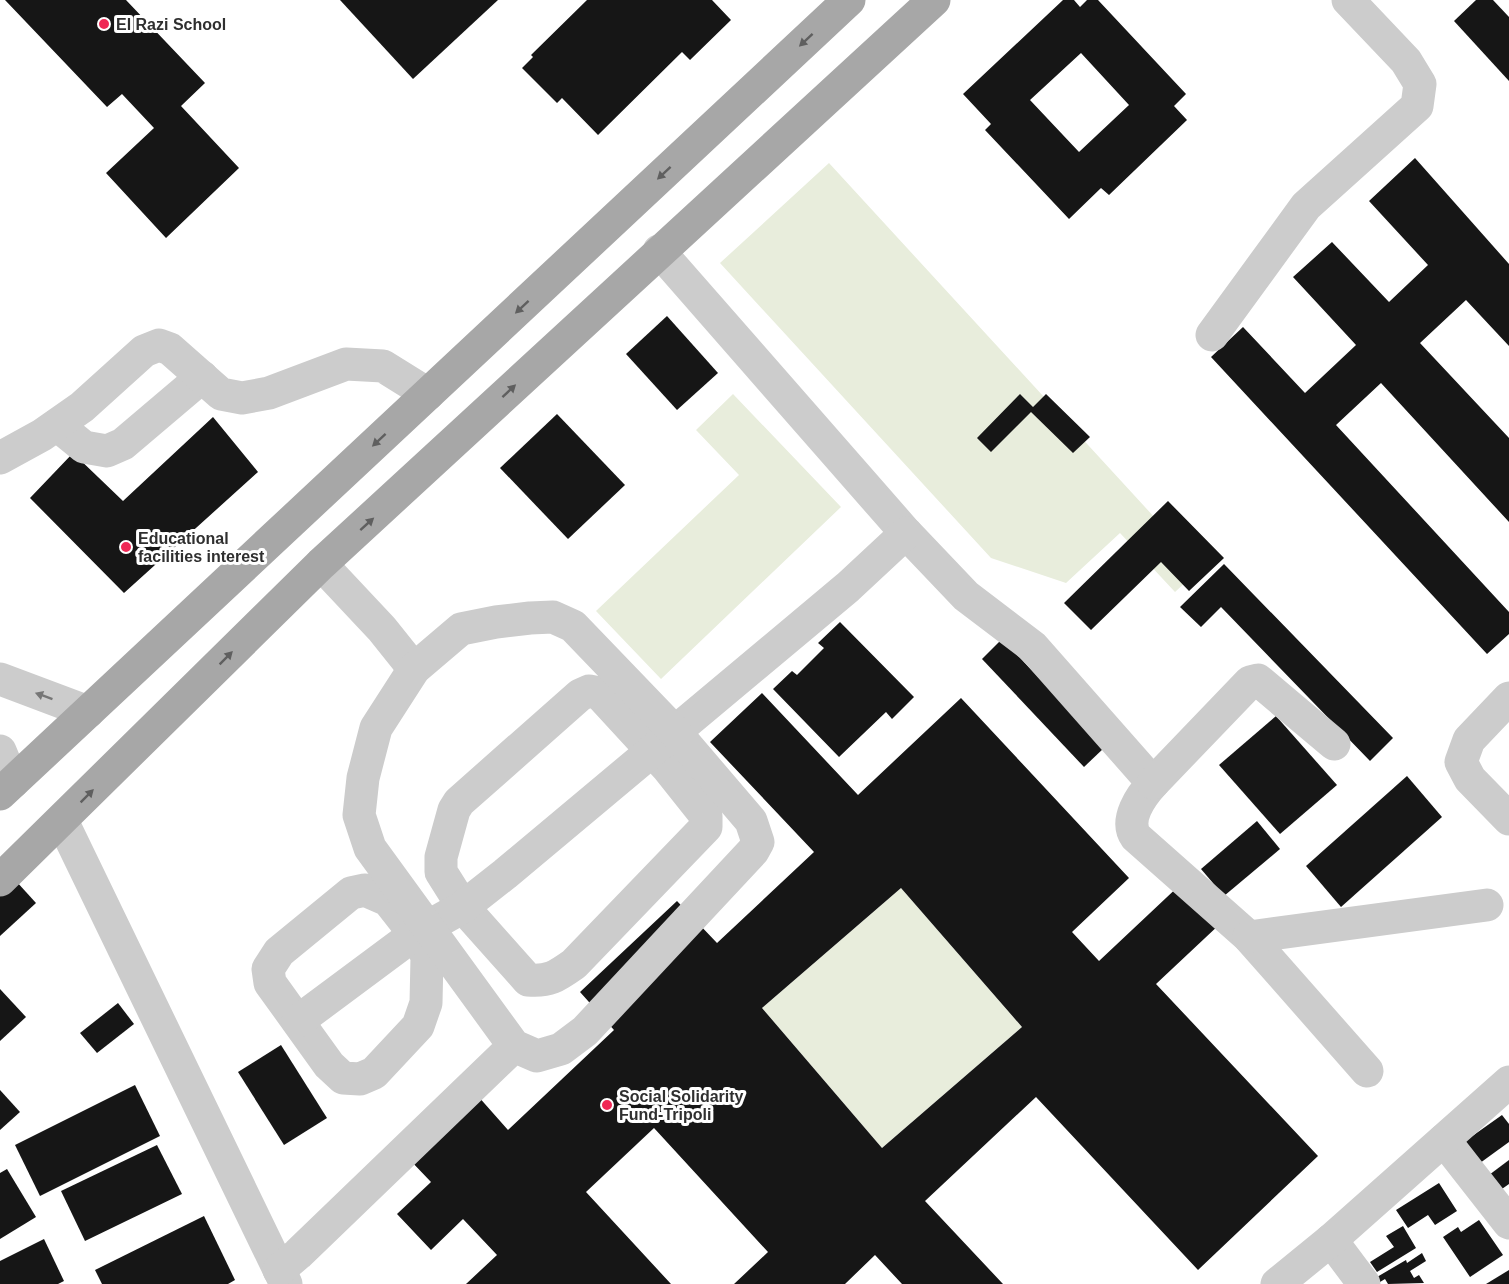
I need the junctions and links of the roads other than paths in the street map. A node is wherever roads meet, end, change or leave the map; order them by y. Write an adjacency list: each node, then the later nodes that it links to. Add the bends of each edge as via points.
1 (849, 0): 7 (main road, one-way to 7)
2 (934, 0): 4 (main road)
3 (1348, 0): 5 (street, via 1406,61 1420,84 1417,106 1306,206)
4 (659, 251): 10 (street); 11 (main road, one-way to 4)
5 (1212, 335)
6 (202, 377): 7 (street, via 221,394 242,398 269,393 346,364 382,366); 8 (street, via 123,444 107,451 84,447); 8 (street, via 170,349 159,345 144,351)
7 (428, 394): 15 (main road, one-way to 15)
8 (57, 425): 9 (street)
9 (0, 458)
10 (906, 533): 16 (street); 19 (street, via 966,596 1033,647)
11 (321, 564): 12 (street); 22 (main road, one-way to 11)
12 (414, 669): 16 (street, via 461,629 553,618 573,626); 26 (street, via 376,729 358,815 370,848)
13 (0, 680): 15 (street, one-way to 13)
14 (1509, 698): 21 (street, via 1468,740 1461,762 1470,778)
15 (88, 712): 20 (main road)
16 (663, 742): 25 (street); 25 (street, via 599,693 580,695 454,810 441,856 441,872); 25 (street, via 706,816 706,827 574,964 543,981 528,980); 29 (street, via 751,821 758,842 585,1031 561,1049 537,1056)
17 (1334, 744): 19 (street, via 1258,680 1250,682)
18 (0, 750): 20 (street)
19 (1152, 783): 27 (street, via 1140,797 1132,832)
20 (7, 788)
21 (1509, 819)
22 (62, 821): 23 (main road); 35 (street)
23 (0, 880)
24 (1487, 905): 27 (street)
25 (463, 907): 26 (street)
26 (421, 930): 28 (street); 28 (street, via 388,900 365,890 351,893 279,952 268,969 270,982); 28 (street, via 427,957 426,1003 418,1026 374,1073 360,1079 343,1078); 29 (street)
27 (1249, 937): 30 (street)
28 (298, 1021)
29 (514, 1046): 35 (street, via 298,1254)
30 (1367, 1071)
31 (1509, 1082): 32 (street)
32 (1444, 1140): 33 (street); 34 (street)
33 (1509, 1223)
34 (1330, 1240): 36 (street); 37 (street)
35 (282, 1277)
36 (1277, 1284)
37 (1364, 1284)

